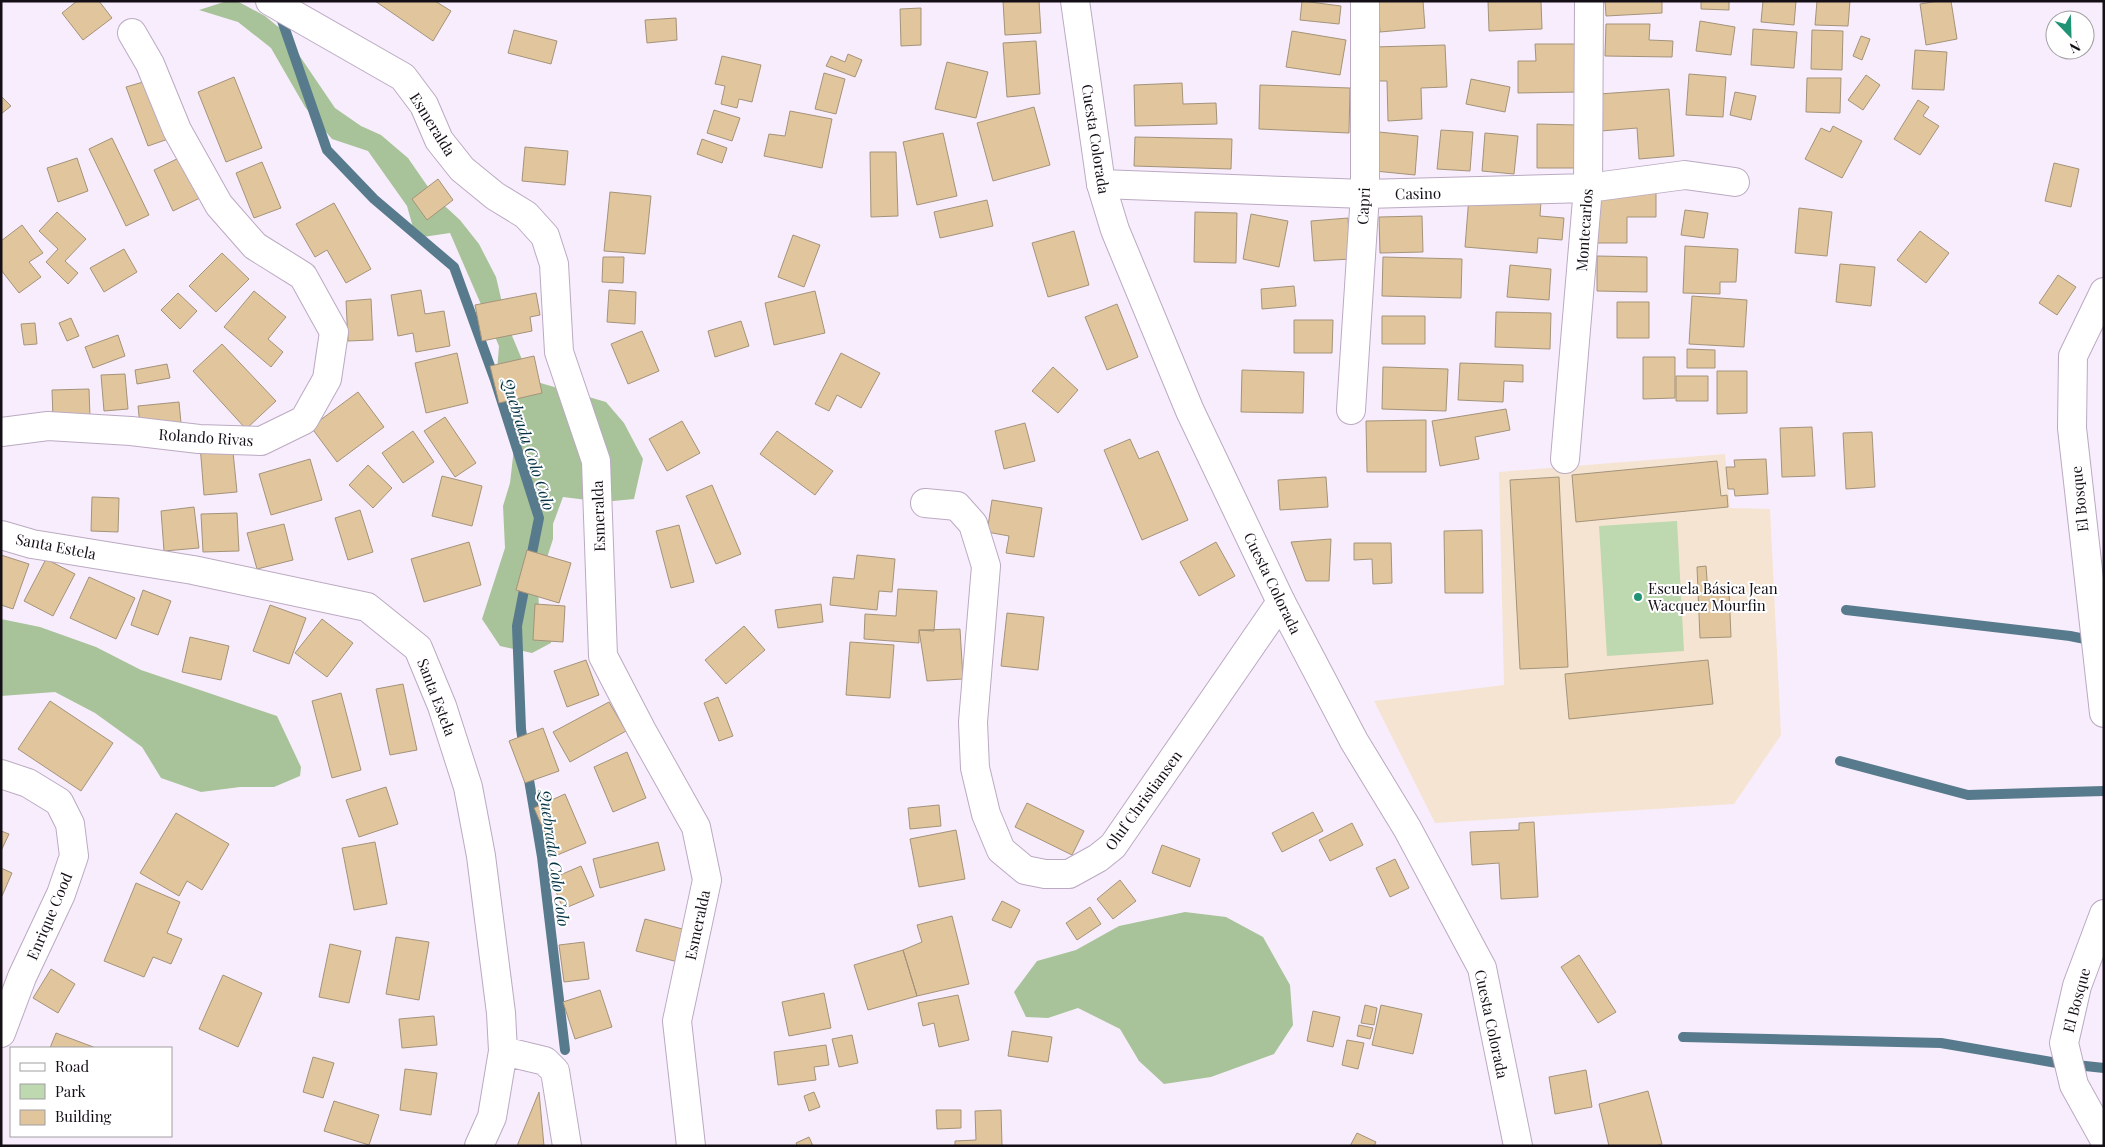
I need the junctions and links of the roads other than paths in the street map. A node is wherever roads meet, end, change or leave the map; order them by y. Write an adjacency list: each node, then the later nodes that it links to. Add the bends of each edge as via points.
1 (270, 1): 25 (street, Esmeralda, via 402,77 424,105 439,140 462,169 495,196 526,215 545,236 554,264 559,352 596,462 603,656 696,827 707,880 677,1021)
2 (1075, 1): 7 (street, Cuesta Colorada)
3 (1365, 1): 9 (street, Capri)
4 (1589, 1): 8 (street, Montecarlos)
5 (132, 33): 12 (street, Rolando Rivas, via 150,64 177,130 219,205 255,246 303,276 334,332 328,379 304,420 261,441 48,426)
6 (1735, 182): 8 (street, Casino, via 1685,175)
7 (1101, 184): 9 (street, Casino); 16 (street, Cuesta Colorada, via 1115,230 1190,411)
8 (1588, 188): 9 (street, Casino); 13 (street, Montecarlos)
9 (1365, 194): 11 (street, Capri)
10 (2104, 292): 17 (street, El Bosque, via 2073,356 2072,428)
11 (1351, 410)
12 (1, 432)
13 (1565, 459)
14 (925, 503): 16 (street, Oluf Christiansen, via 956,506 973,524 986,566 974,722 976,768 986,814 1001,850 1025,870 1069,874 1113,846)
15 (1, 535): 21 (street, Santa Estela, via 32,544 193,570 367,607 418,648 442,706 468,787 482,856)
16 (1281, 602): 26 (street, Cuesta Colorada, via 1354,741 1407,828 1482,968)
17 (2104, 713)
18 (1, 774): 20 (street, Enrique Cood, via 28,783 59,802 70,824 74,856)
19 (2104, 914): 22 (street, El Bosque, via 2076,986 2064,1043 2074,1085)
20 (1, 1033)
21 (503, 1051): 23 (street, Santa Estela, via 492,1117); 24 (street, via 545,1061 555,1071)
22 (2104, 1139)
23 (479, 1146)
24 (567, 1146)
25 (691, 1146)
26 (1518, 1146)

